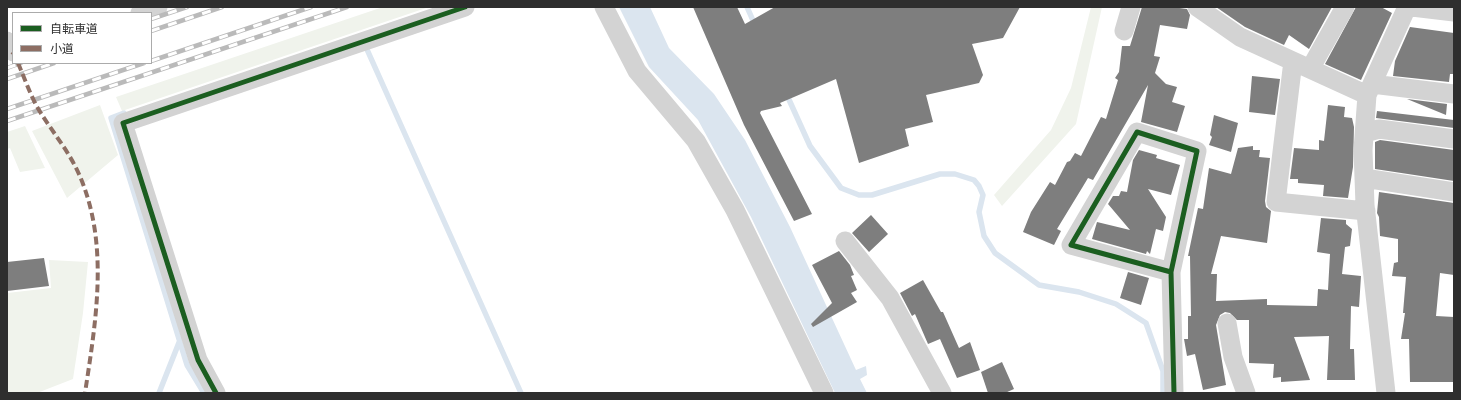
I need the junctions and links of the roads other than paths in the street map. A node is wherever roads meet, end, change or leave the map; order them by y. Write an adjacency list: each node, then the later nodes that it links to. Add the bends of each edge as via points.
1 (158, 7): 9 (street)
2 (465, 7): 26 (street, via 123,123 198,360)
3 (604, 7): 27 (street, via 637,71 696,141 735,210)
4 (1131, 7): 11 (street)
5 (1198, 7): 14 (street, via 1240,37)
6 (1345, 7): 15 (street)
7 (1407, 7): 16 (street)
8 (1412, 7): 10 (street)
9 (143, 12)
10 (1454, 12)
11 (1124, 31)
12 (7, 41): 13 (street)
13 (12, 50)
14 (1293, 61): 15 (street); 22 (street, via 1276,202)
15 (1310, 69): 16 (street)
16 (1369, 90): 17 (street); 18 (street)
17 (1454, 94)
18 (1365, 133): 19 (street, via 1379,129); 20 (street)
19 (1454, 140)
20 (1364, 178): 21 (street); 22 (street)
21 (1454, 192)
22 (1366, 210): 31 (street)
23 (845, 241): 28 (street, via 890,298)
24 (1171, 272): 24 (street, via 1197,151 1137,132 1071,245); 29 (street)
25 (1227, 323): 30 (street, via 1233,357)
26 (216, 393)
27 (824, 393)
28 (942, 393)
29 (1174, 393)
30 (1246, 393)
31 (1386, 393)

